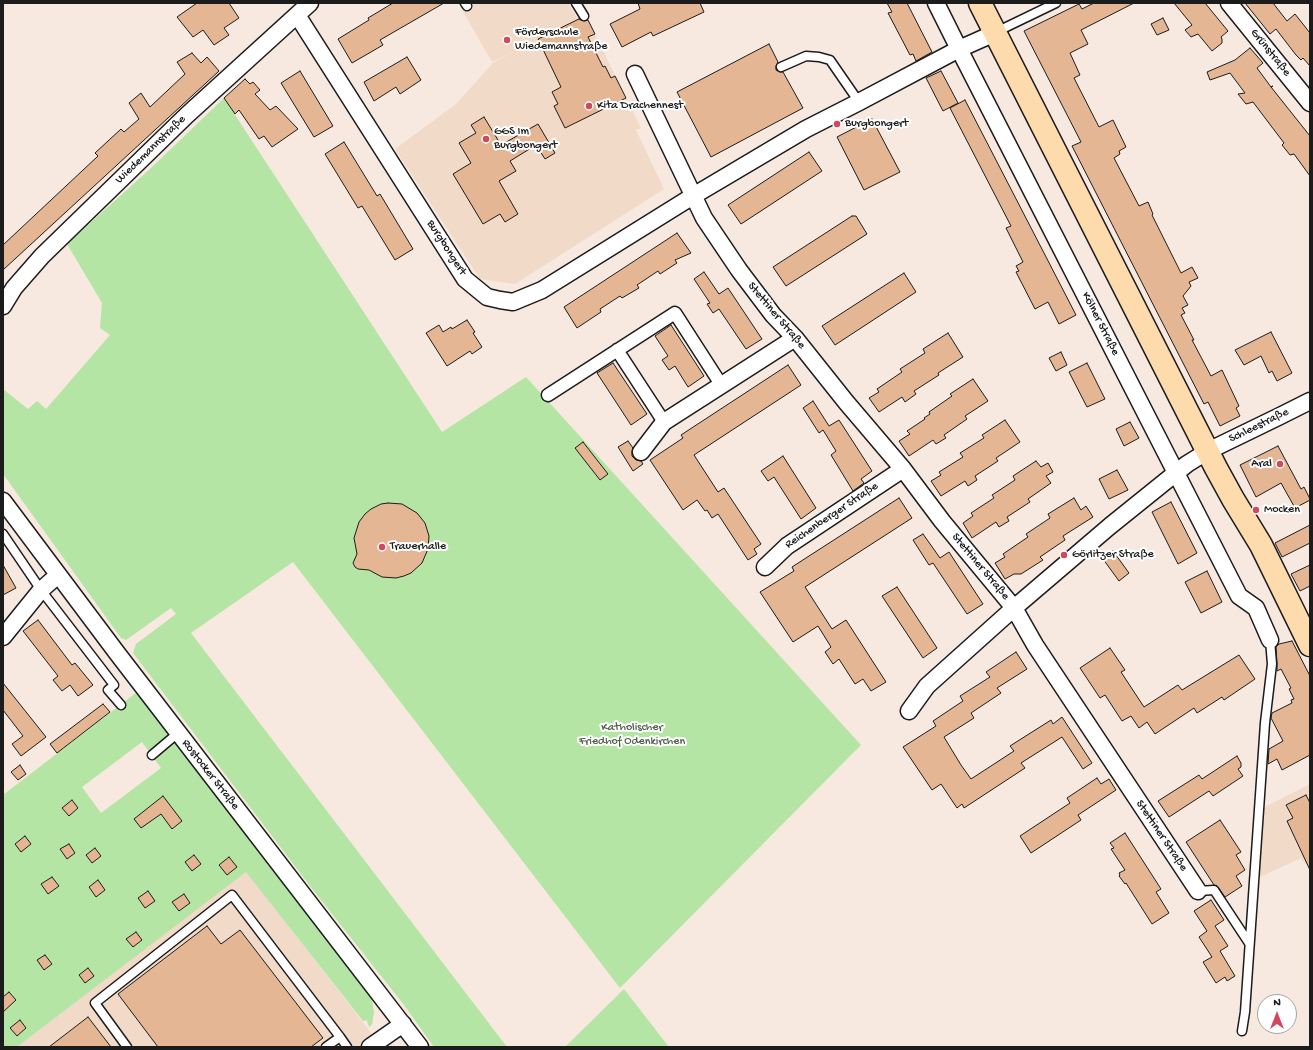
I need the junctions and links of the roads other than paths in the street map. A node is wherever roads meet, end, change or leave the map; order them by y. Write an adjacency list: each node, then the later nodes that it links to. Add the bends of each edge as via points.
1 (310, 3): 7 (street, Wiedemannstraße)
2 (576, 3): 8 (lane)
3 (936, 3): 10 (street, Kölner Straße)
4 (980, 3): 9 (main road)
5 (1056, 3): 9 (lane)
6 (1229, 3): 14 (street, Grünstraße)
7 (297, 15): 15 (street, Burgbongert, via 465,279 487,297 513,302 542,290); 16 (street, Wiedemannstraße, via 170,131 42,256)
8 (584, 16)
9 (995, 33): 10 (street, Burgbongert); 24 (main road)
10 (958, 49): 13 (street, Burgbongert); 27 (street, Kölner Straße)
11 (780, 67): 13 (lane, via 806,56 830,60)
12 (635, 74): 15 (street)
13 (859, 102): 15 (street, Burgbongert, via 806,129)
14 (1310, 103)
15 (693, 196): 18 (street, Stettiner Straße, via 704,218 739,270 772,315)
16 (9, 283): 17 (street, Wiedemannstraße)
17 (3, 306)
18 (795, 338): 20 (street); 26 (street, Stettiner Straße)
19 (617, 350): 20 (street, via 675,313); 21 (street); 23 (street)
20 (722, 386): 23 (street)
21 (548, 395)
22 (1310, 401): 24 (street, Schleestraße)
23 (664, 422): 25 (street)
24 (1208, 451): 27 (street); 36 (main road, via 1261,545)
25 (641, 452)
26 (903, 469): 30 (street, Reichenberger Straße, via 787,546); 33 (street, Stettiner Straße)
27 (1176, 472): 33 (street); 35 (street, Kölner Straße, via 1239,596 1256,608)
28 (3, 501): 31 (street, Rostocker Straße)
29 (3, 534): 32 (lane)
30 (765, 567)
31 (58, 575): 32 (street); 39 (street, Rostocker Straße)
32 (41, 590): 34 (street); 37 (lane, via 114,685 108,690)
33 (1014, 608): 38 (street, via 927,686); 41 (street, Stettiner Straße, via 1035,645)
34 (3, 637)
35 (1270, 640): 42 (lane, via 1272,664 1264,723)
36 (1310, 645)
37 (121, 705)
38 (909, 711)
39 (178, 733): 40 (lane); 43 (street, Rostocker Straße)
40 (152, 755)
41 (1198, 891): 42 (lane, Stettiner Straße, via 1214,890)
42 (1250, 943): 44 (lane)
43 (402, 1024): 49 (street); 50 (street, Rostocker Straße)
44 (1242, 1031)
45 (340, 1037): 46 (lane, via 232,895 95,1003); 47 (lane); 48 (lane)
46 (127, 1047)
47 (326, 1047)
48 (347, 1047)
49 (370, 1047)
50 (420, 1047)

